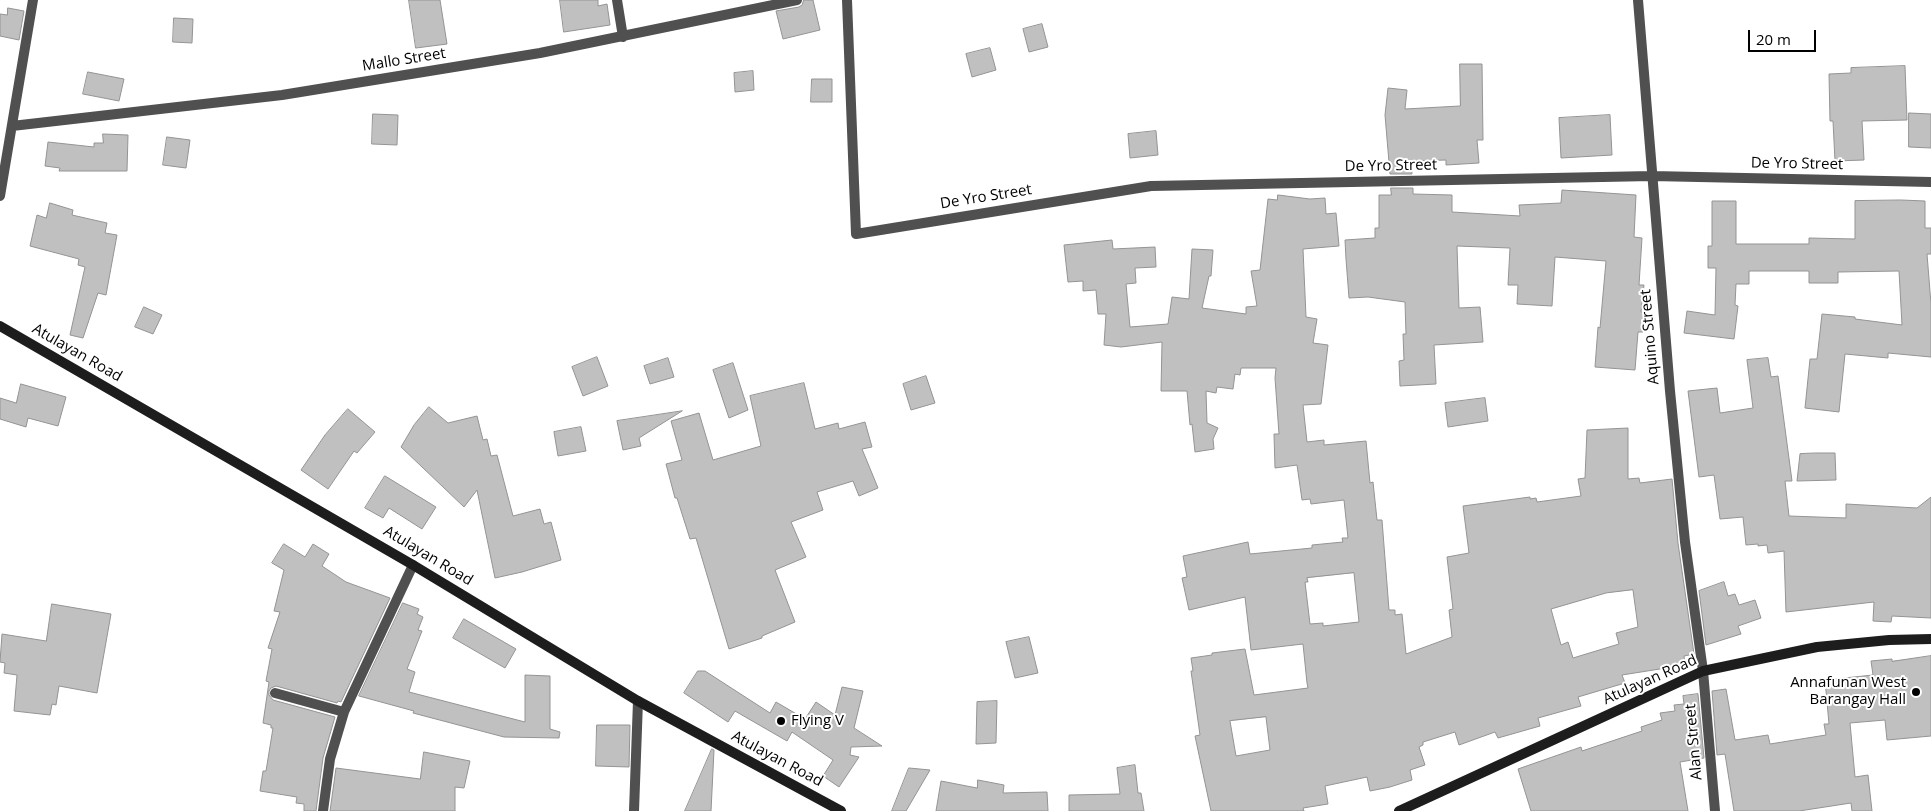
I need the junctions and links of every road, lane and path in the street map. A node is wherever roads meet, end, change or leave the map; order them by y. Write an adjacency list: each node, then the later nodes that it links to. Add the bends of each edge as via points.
1 (33, 0): 7 (street)
2 (617, 0): 6 (street)
3 (797, 0): 6 (street, Mallo Street)
4 (847, 0): 8 (street, De Yro Street, via 856,234 1151,186)
5 (1638, 0): 8 (street, Aquino Street)
6 (622, 37): 7 (street, Mallo Street, via 282,95)
7 (12, 126): 10 (street)
8 (1652, 176): 9 (street, De Yro Street); 14 (street, Aquino Street, via 1683,523)
9 (1931, 182)
10 (0, 196)
11 (0, 326): 12 (main road, Atulayan Road)
12 (414, 565): 16 (main road, Atulayan Road); 17 (street)
13 (1931, 639): 14 (main road, Atulayan Road, via 1816,646)
14 (1703, 671): 21 (main road, Atulayan Road); 22 (street, Alan Street)
15 (275, 692): 17 (street)
16 (638, 701): 19 (street); 20 (main road, Atulayan Road)
17 (344, 712): 18 (street, via 330,759)
18 (323, 811)
19 (634, 811)
20 (841, 811)
21 (1398, 811)
22 (1715, 811)

